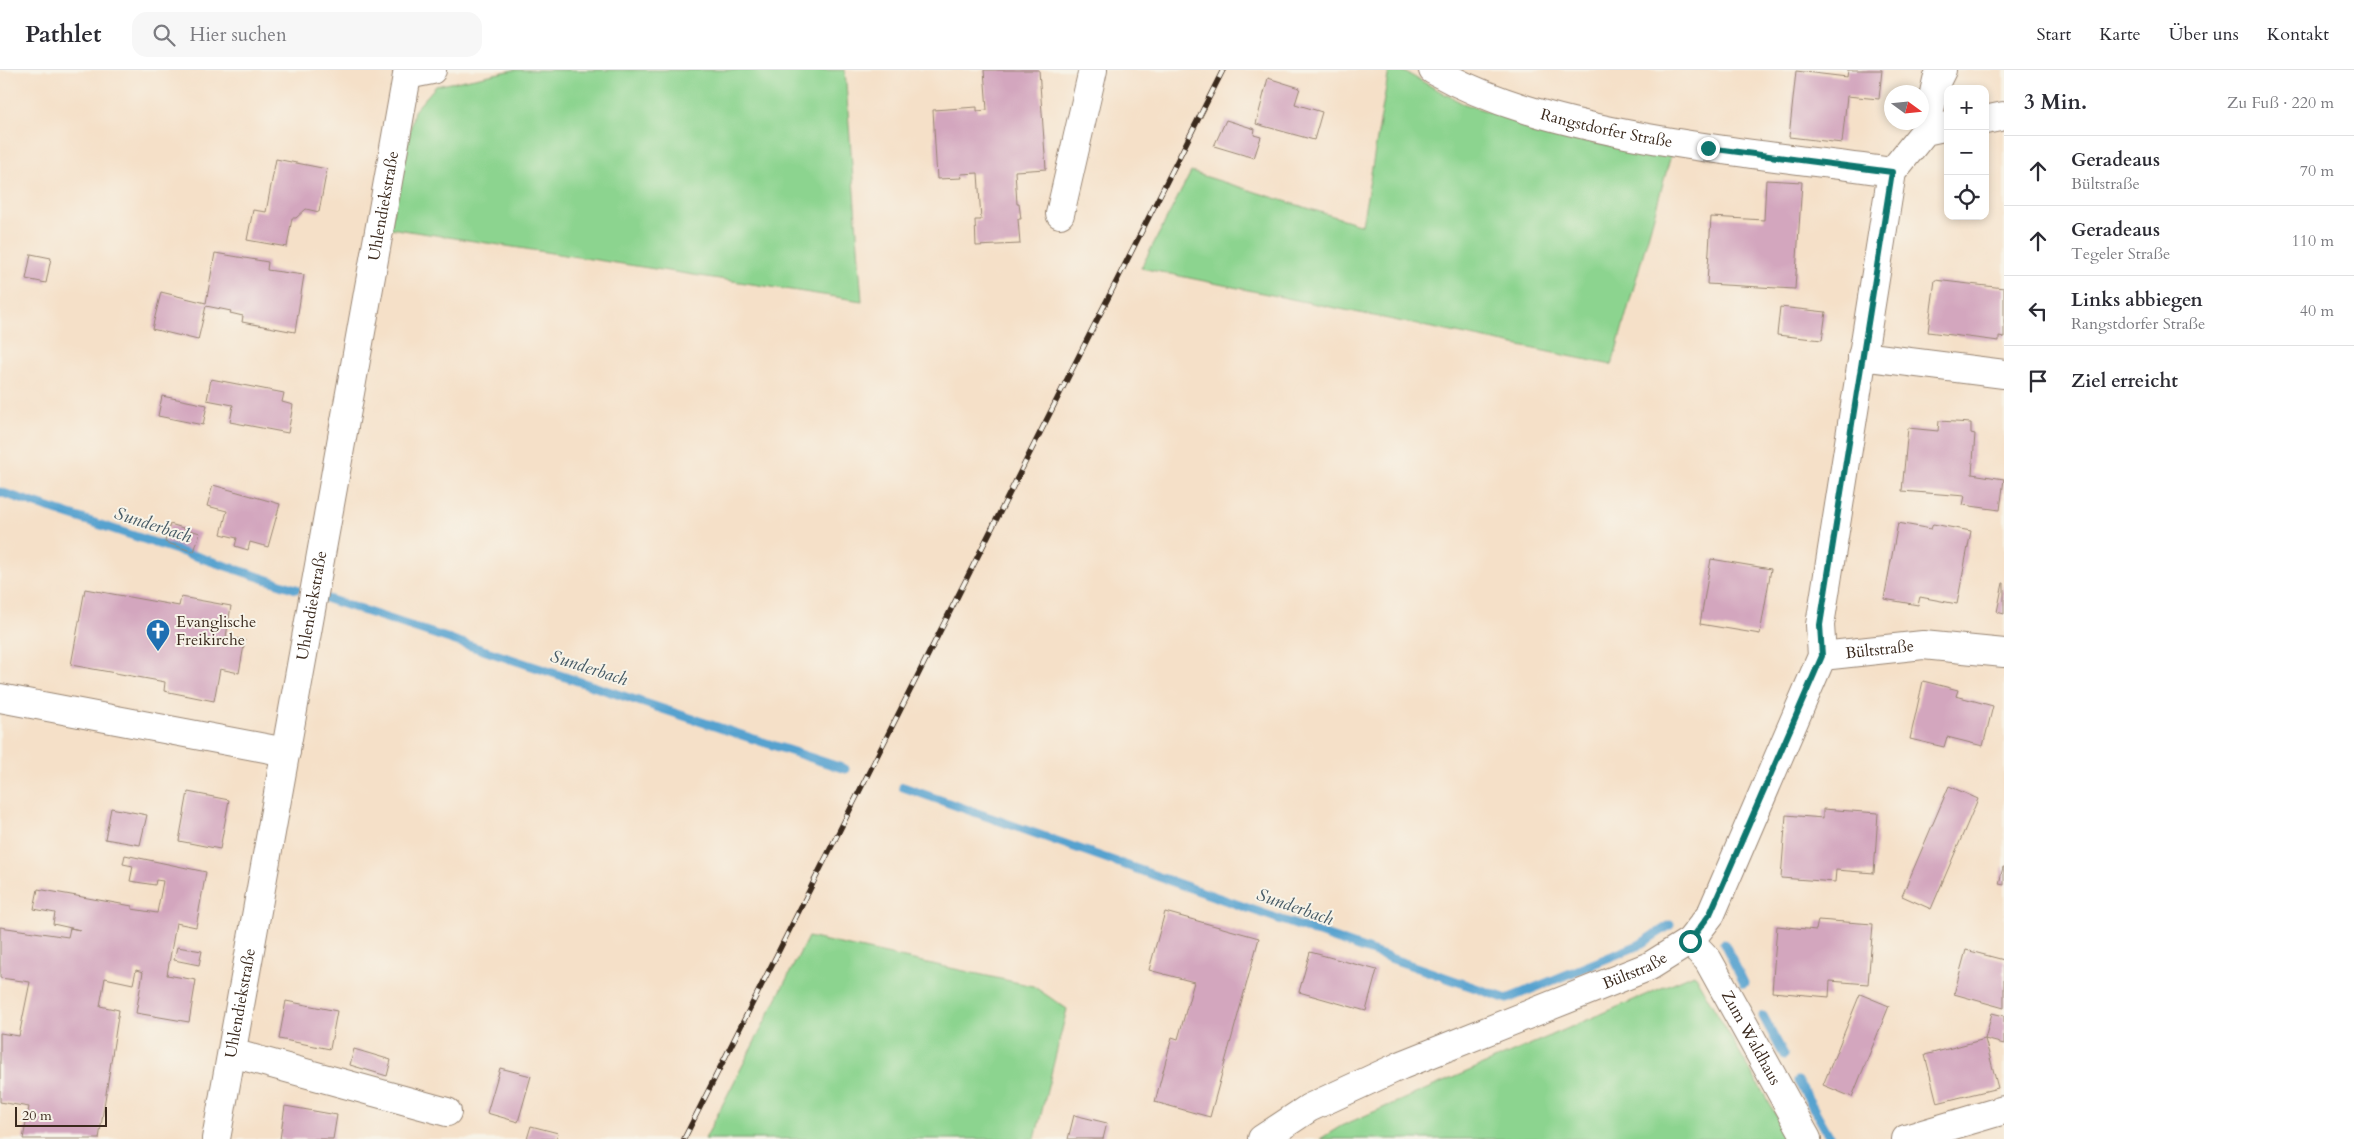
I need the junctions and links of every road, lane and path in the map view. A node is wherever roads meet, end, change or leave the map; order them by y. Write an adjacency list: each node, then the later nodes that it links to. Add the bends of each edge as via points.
1 (1093, 70): 9 (street)
2 (1433, 70): 8 (street, Rangstdorfer Straße, via 1464,88 1556,120 1708,148)
3 (1942, 70): 7 (street, via 1937,80)
4 (415, 72): 15 (street, Uhlendiekstraße)
5 (2004, 116): 6 (street)
6 (1989, 119)
7 (1936, 129): 8 (street)
8 (1892, 172): 10 (street)
9 (1060, 214)
10 (1862, 356): 11 (street); 13 (street, via 1820,625)
11 (2004, 374)
12 (2004, 653): 13 (street, Bültstraße, via 1923,645)
13 (1822, 656): 16 (street, Bültstraße, via 1710,914)
14 (0, 698): 15 (street)
15 (286, 752): 17 (street, Uhlendiekstraße)
16 (1690, 941): 21 (street, Bültstraße, via 1650,966 1393,1069 1309,1108); 22 (street, Zum Waldhaus, via 1708,960)
17 (232, 1053): 19 (street); 20 (street, Uhlendiekstraße)
18 (2004, 1110): 23 (street)
19 (447, 1112)
20 (216, 1139)
21 (1262, 1139)
22 (1807, 1139)
23 (1906, 1139)

